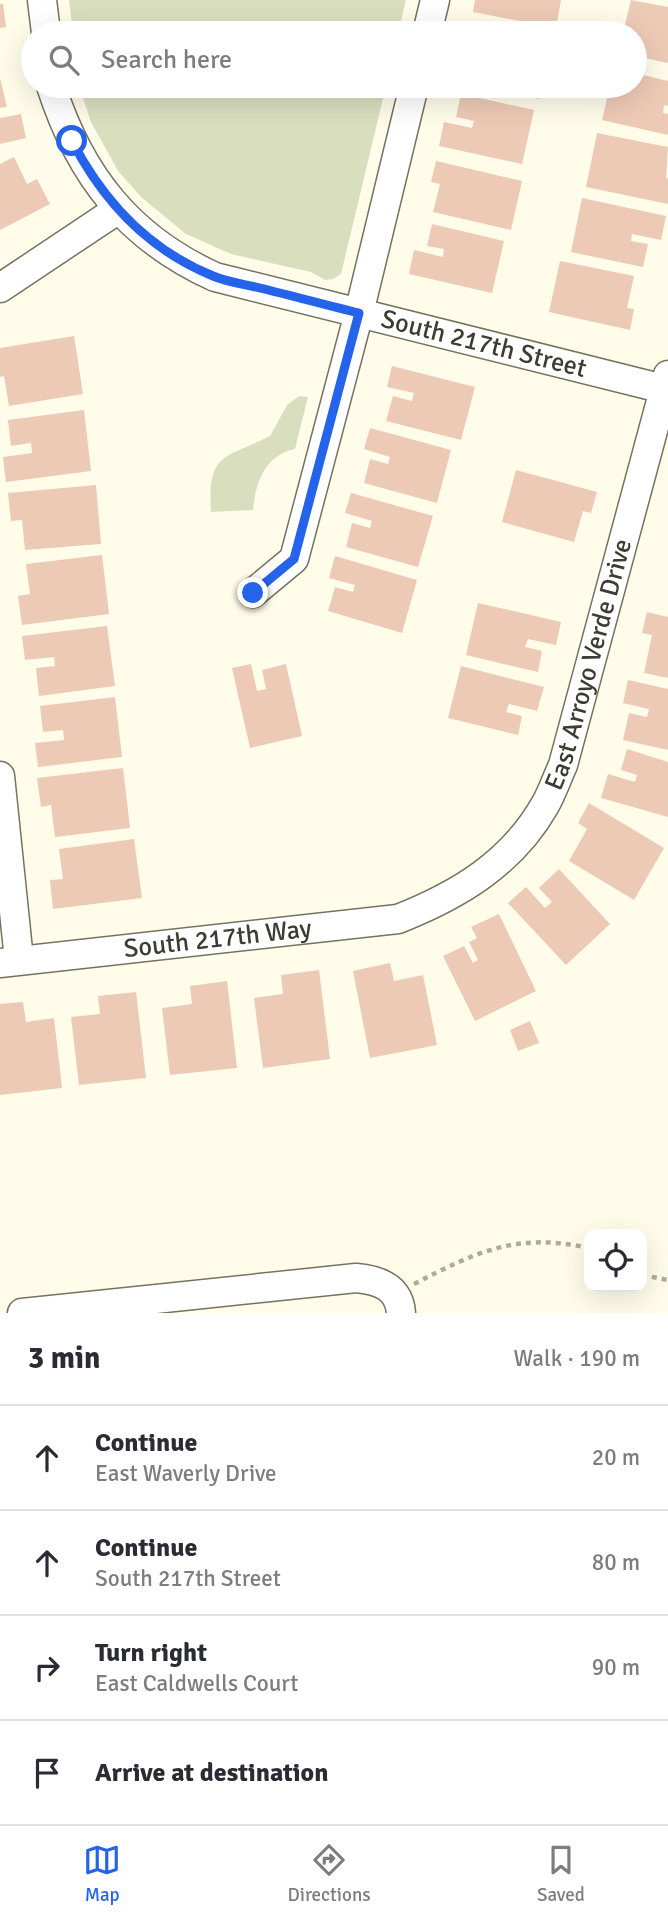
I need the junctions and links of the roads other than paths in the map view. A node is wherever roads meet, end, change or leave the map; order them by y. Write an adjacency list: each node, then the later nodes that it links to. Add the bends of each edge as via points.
1 (42, 0): 3 (street)
2 (435, 0): 4 (street)
3 (45, 21)
4 (430, 21)
5 (55, 98): 7 (street, South 217th Street, via 81,159)
6 (411, 98): 9 (street)
7 (117, 210): 8 (street); 9 (street, South 217th Street, via 184,263 215,277)
8 (0, 288)
9 (359, 313): 10 (street, South 217th Street); 11 (street, via 294,559)
10 (666, 382): 13 (street, East Arroyo Verde Drive, via 563,765 545,805 503,860)
11 (253, 593)
12 (0, 776): 14 (street)
13 (434, 905): 14 (street, South 217th Way, via 398,919)
14 (10, 962)
15 (395, 1298): 16 (street, via 376,1281 356,1278)
16 (22, 1313)

